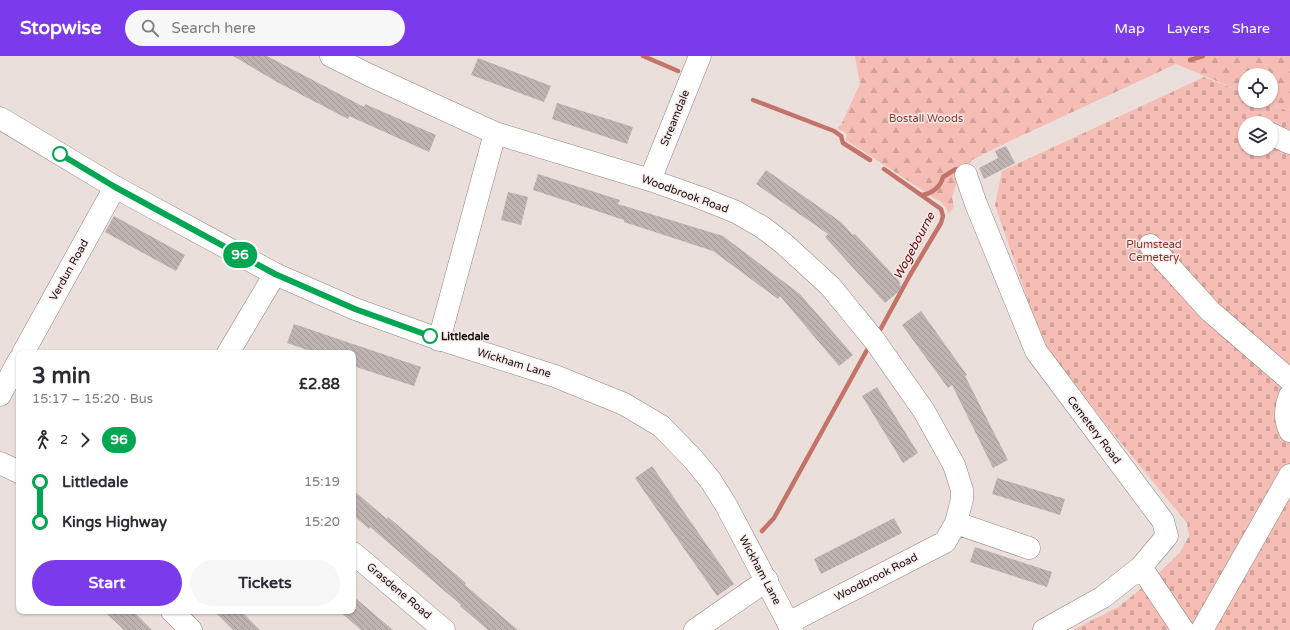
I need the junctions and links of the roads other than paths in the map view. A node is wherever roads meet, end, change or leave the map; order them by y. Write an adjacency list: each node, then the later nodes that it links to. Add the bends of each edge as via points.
1 (331, 56): 4 (street, Woodbrook Road)
2 (700, 56): 8 (street, Streamdale)
3 (1, 122): 9 (street, Wickham Lane)
4 (494, 133): 8 (street, Woodbrook Road); 12 (street)
5 (1278, 137): 6 (street)
6 (1290, 143)
7 (966, 175): 26 (street, Cemetery Road, via 1036,351 1163,521 1167,536)
8 (650, 180): 23 (street, Woodbrook Road, via 736,212 762,227 830,286 875,341 924,411 954,465 962,490)
9 (115, 187): 11 (street, Wickham Lane); 13 (street, Verdun Road)
10 (1150, 245): 16 (street, via 1210,311)
11 (275, 274): 12 (street, Wickham Lane, via 355,309); 14 (street)
12 (439, 340): 27 (street, Wickham Lane, via 555,376 624,404 661,426 711,481)
13 (25, 350)
14 (230, 350)
15 (16, 366): 17 (street)
16 (1290, 380)
17 (0, 395)
18 (1290, 395): 19 (street, via 1286,407)
19 (1290, 431)
20 (0, 463): 21 (street)
21 (16, 471)
22 (1290, 475): 35 (street)
23 (956, 523): 24 (street); 29 (street, Woodbrook Road, via 945,542)
24 (1029, 548)
25 (356, 556): 31 (street, Grasdene Road)
26 (1141, 567): 33 (street, Cemetery Road, via 1103,597); 34 (street)
27 (766, 580): 29 (street, Wickham Lane); 32 (street)
28 (175, 614): 30 (street)
29 (790, 626)
30 (191, 630)
31 (444, 630)
32 (696, 630)
33 (1044, 630)
34 (1183, 630)
35 (1202, 630)

